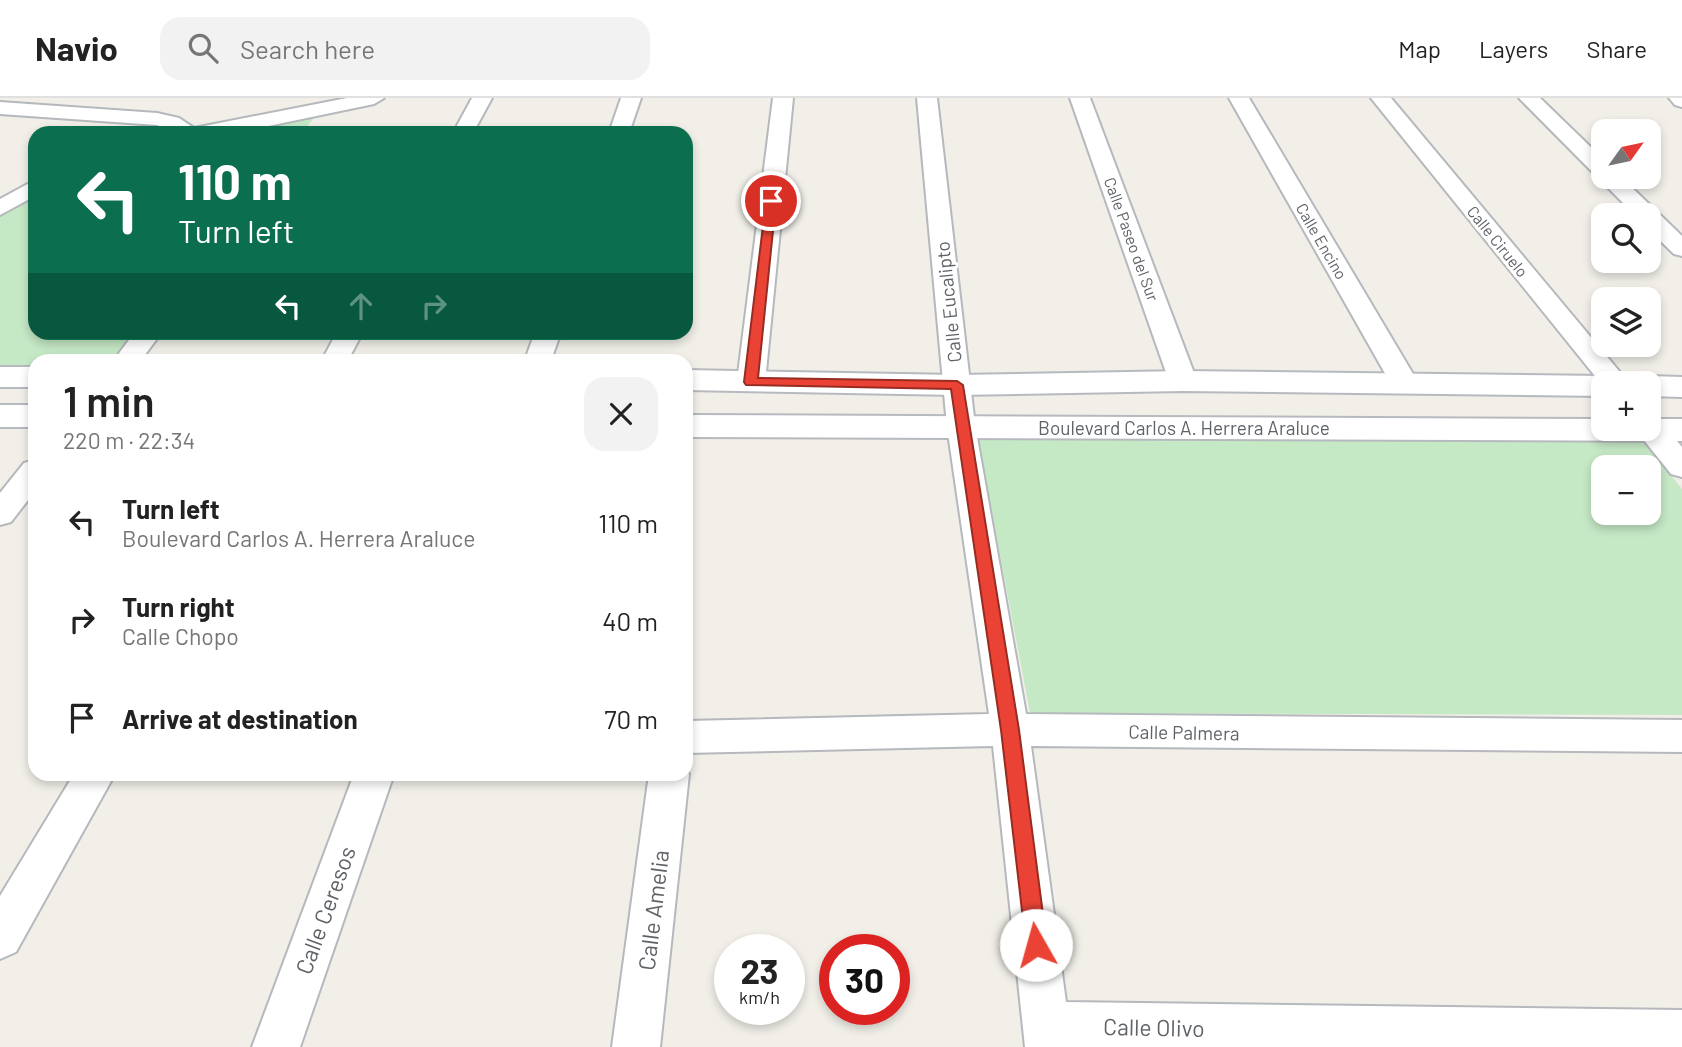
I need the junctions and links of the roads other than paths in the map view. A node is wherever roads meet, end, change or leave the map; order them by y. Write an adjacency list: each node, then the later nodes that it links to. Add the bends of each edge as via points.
1 (374, 98): 11 (street)
2 (482, 98): 15 (street)
3 (631, 98): 16 (street)
4 (783, 98): 31 (street)
5 (927, 98): 33 (street, Calle Eucalipto)
6 (1080, 98): 30 (street, Calle Paseo del Sur)
7 (1239, 98): 32 (street, Calle Encino)
8 (1381, 98): 26 (street, Calle Ciruelo)
9 (1529, 98): 17 (street)
10 (0, 108): 12 (street, via 157,119)
11 (324, 111): 13 (street); 14 (street)
12 (178, 126)
13 (237, 126)
14 (312, 126)
15 (467, 126)
16 (621, 126)
17 (1591, 159)
18 (1621, 189): 20 (street)
19 (28, 191): 21 (street)
20 (1635, 203)
21 (0, 208)
22 (1661, 229): 23 (street)
23 (1682, 249)
24 (143, 340): 25 (street)
25 (132, 354)
26 (1605, 371)
27 (0, 377): 28 (street)
28 (28, 377)
29 (693, 380): 31 (street)
30 (1183, 381): 32 (street); 33 (street)
31 (751, 382): 33 (street)
32 (1405, 384): 34 (street)
33 (957, 385): 40 (street, Calle Eucalipto)
34 (1591, 386)
35 (1661, 386): 36 (street)
36 (1682, 387)
37 (0, 416): 38 (street)
38 (28, 416)
39 (693, 426): 40 (street, Boulevard Carlos A. Herrera Araluce)
40 (961, 426): 41 (street, Boulevard Carlos A. Herrera Araluce); 46 (street, Calle Eucalipto)
41 (1591, 429)
42 (1661, 429): 43 (street)
43 (1682, 467)
44 (28, 479): 45 (street)
45 (0, 514)
46 (1010, 730): 47 (street, Calle Palmera); 48 (street, Calle Palmera); 54 (street, Calle Eucalipto)
47 (1682, 736)
48 (693, 737)
49 (91, 781): 52 (street)
50 (371, 781): 55 (street, Calle Ceresos)
51 (669, 781): 56 (street, Calle Amelia)
52 (0, 937)
53 (1682, 1033): 54 (street, Calle Olivo)
54 (1047, 1036)
55 (276, 1047)
56 (636, 1047)

